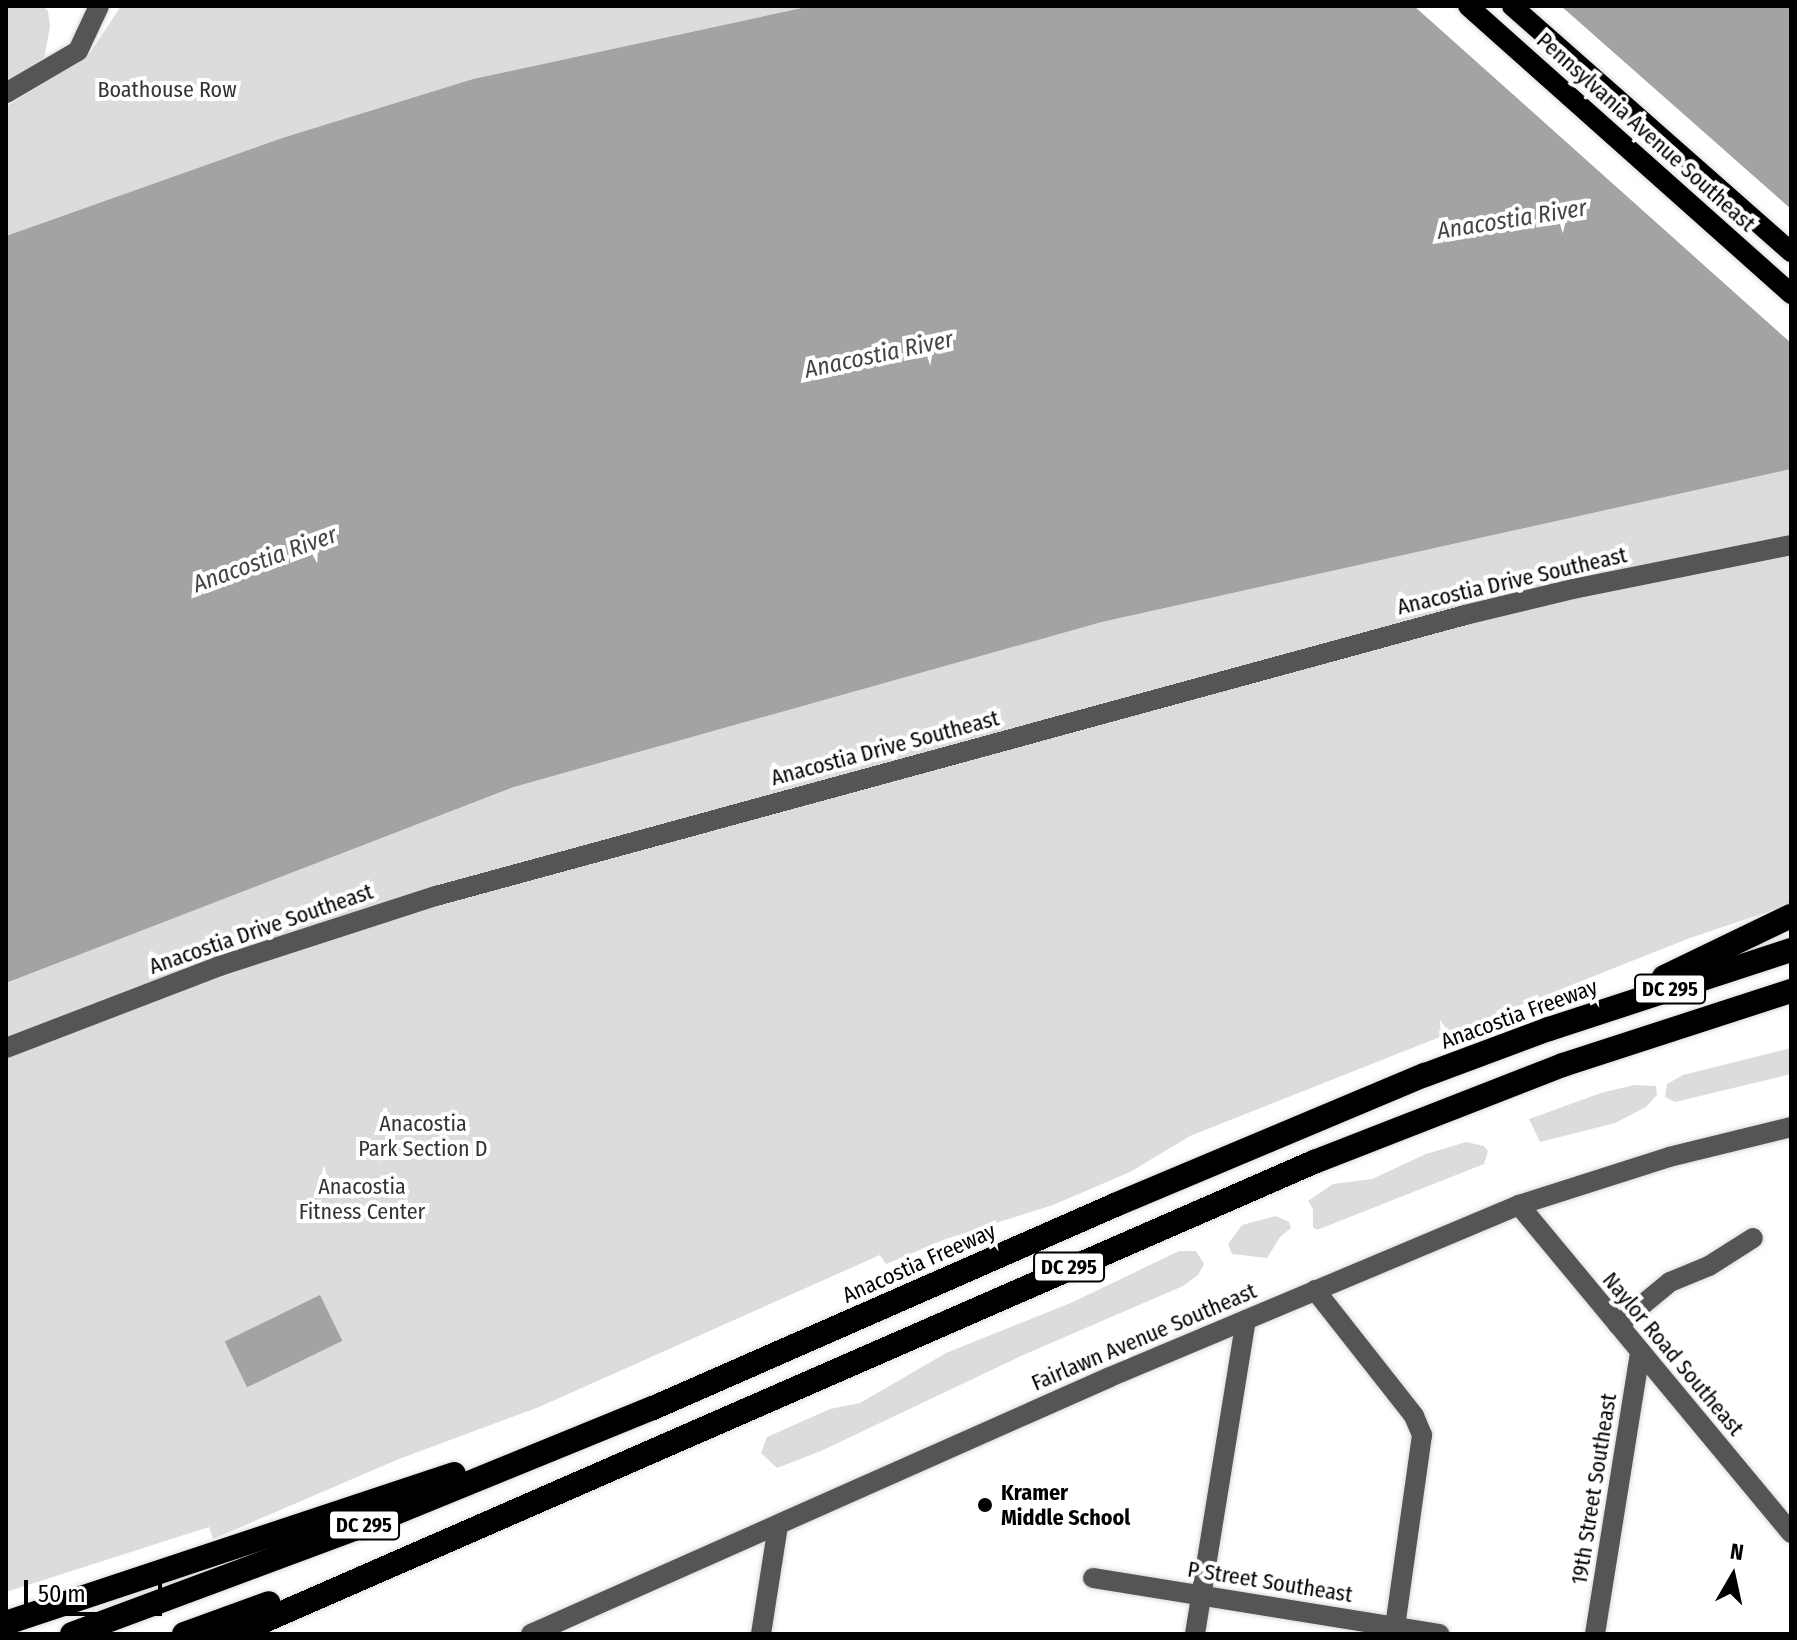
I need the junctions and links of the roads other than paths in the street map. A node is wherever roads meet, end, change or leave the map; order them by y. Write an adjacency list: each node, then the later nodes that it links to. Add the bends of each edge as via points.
1 (99, 6): 4 (street, via 78,51)
2 (1468, 6): 6 (main road, Pennsylvania Avenue Southeast)
3 (1512, 6): 5 (main road, Pennsylvania Avenue Southeast)
4 (6, 93)
5 (1791, 252)
6 (1791, 294)
7 (1791, 545): 14 (street, Anacostia Drive Southeast, via 1465,615 436,896 220,966)
8 (1791, 916): 12 (highway)
9 (1791, 950): 12 (highway, Anacostia Freeway / DC 295)
10 (1791, 991): 13 (highway, DC 295)
11 (1791, 1007): 13 (highway)
12 (1549, 1029): 22 (highway, Anacostia Freeway / DC 295, via 1238,1152)
13 (1627, 1043): 23 (highway, DC 295, via 1314,1162)
14 (6, 1048)
15 (1791, 1127): 16 (street, Fairlawn Avenue Southeast, via 1669,1157)
16 (1519, 1205): 18 (street, Fairlawn Avenue Southeast); 20 (street, Naylor Road Southeast)
17 (1753, 1238): 20 (street, via 1709,1266 1670,1282)
18 (1315, 1290): 19 (street, Fairlawn Avenue Southeast); 29 (street, via 1414,1416 1422,1435)
19 (1246, 1320): 24 (street, Fairlawn Avenue Southeast); 27 (street)
20 (1618, 1325): 21 (street, Naylor Road Southeast)
21 (1640, 1352): 25 (street, Naylor Road Southeast); 37 (street, 19th Street Southeast)
22 (653, 1408): 28 (highway); 30 (highway, Anacostia Freeway / DC 295, via 373,1522)
23 (519, 1511): 31 (highway); 32 (highway, DC 295)
24 (778, 1526): 33 (street, Fairlawn Avenue Southeast); 34 (street)
25 (1791, 1533)
26 (1093, 1578): 27 (street, P Street Southeast)
27 (1201, 1596): 29 (street, P Street Southeast); 35 (street)
28 (6, 1623)
29 (1395, 1627): 36 (street, P Street Southeast)
30 (72, 1634)
31 (184, 1634)
32 (234, 1634)
33 (531, 1634)
34 (761, 1634)
35 (1195, 1634)
36 (1439, 1634)
37 (1595, 1634)

